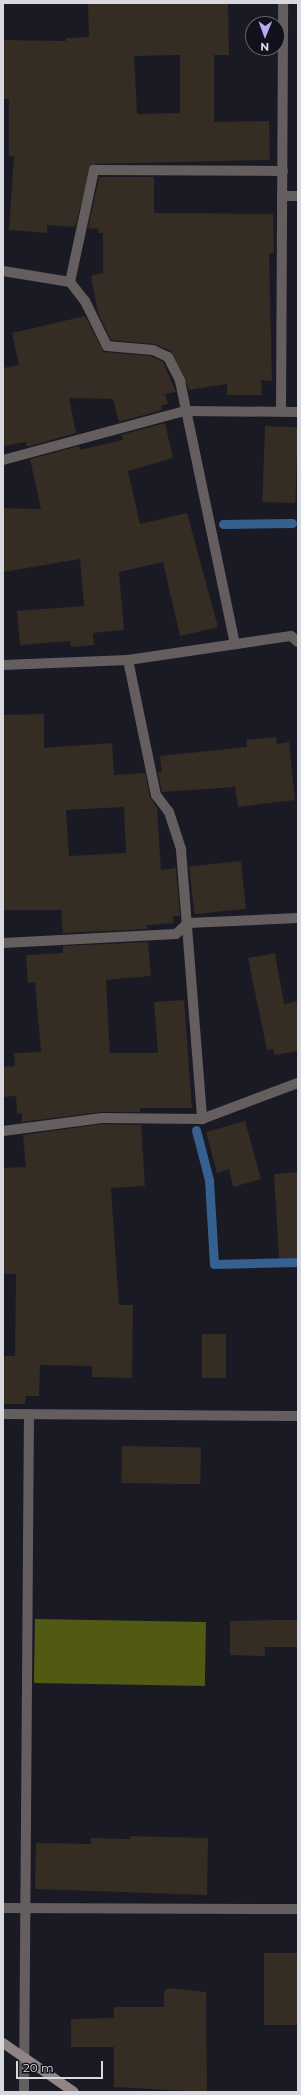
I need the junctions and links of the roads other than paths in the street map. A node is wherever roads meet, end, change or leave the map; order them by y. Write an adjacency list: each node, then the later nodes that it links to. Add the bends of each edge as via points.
1 (284, 3): 2 (street)
2 (283, 171): 3 (street); 6 (street, via 94,170)
3 (282, 196): 4 (street); 8 (street)
4 (298, 196)
5 (3, 271): 6 (street)
6 (70, 282): 7 (street, via 85,301 107,346 153,350 168,357 180,381)
7 (184, 411): 8 (street); 10 (street); 12 (street)
8 (281, 412): 9 (street)
9 (298, 412)
10 (3, 460)
11 (298, 642): 12 (street, via 291,636)
12 (235, 644): 13 (street)
13 (128, 660): 14 (street); 16 (street, via 156,795 169,812 181,850)
14 (3, 665)
15 (298, 918): 16 (street)
16 (188, 923): 17 (street, via 176,934); 19 (street)
17 (3, 943)
18 (298, 1083): 19 (street)
19 (202, 1119): 20 (street, via 102,1118)
20 (3, 1131)
21 (3, 1414): 22 (street)
22 (29, 1414): 23 (street); 25 (street)
23 (298, 1416)
24 (3, 1908): 25 (street)
25 (26, 1908): 26 (street); 28 (street)
26 (298, 1909)
27 (3, 2043): 28 (main road)
28 (24, 2057): 29 (street); 30 (main road)
29 (24, 2092)
30 (74, 2092)

